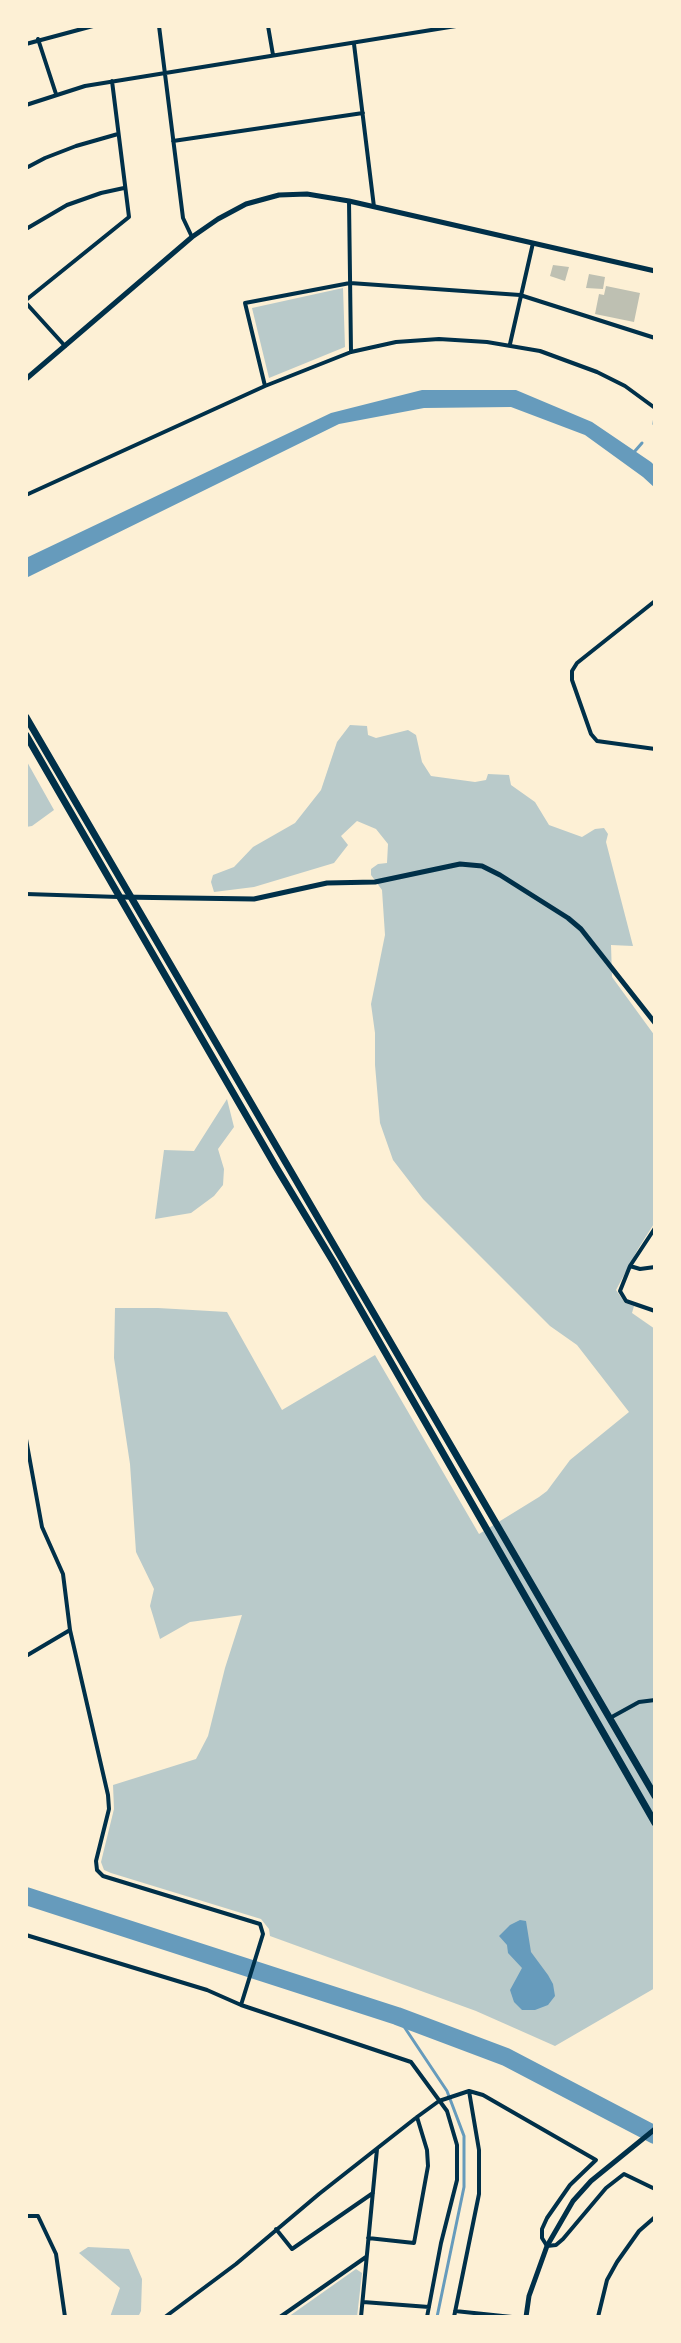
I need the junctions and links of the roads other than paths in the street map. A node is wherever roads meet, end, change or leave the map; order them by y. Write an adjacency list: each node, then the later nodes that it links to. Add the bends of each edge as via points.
1 (93, 26): 5 (street)
2 (159, 26): 9 (street)
3 (268, 26): 8 (street)
4 (456, 26): 7 (street)
5 (38, 39): 6 (street); 11 (street)
6 (26, 44)
7 (354, 44): 8 (street); 13 (street)
8 (274, 56): 9 (street)
9 (166, 73): 10 (street); 15 (street)
10 (112, 81): 11 (street); 14 (street)
11 (56, 94): 12 (street)
12 (26, 105)
13 (363, 113): 15 (street); 19 (street)
14 (118, 134): 16 (street); 17 (street)
15 (173, 141): 21 (street, via 183,218)
16 (26, 168)
17 (124, 188): 20 (street, via 67,205); 26 (street, via 129,217)
18 (349, 201): 19 (street); 21 (street, via 307,194 265,198 231,211); 24 (street)
19 (374, 207): 22 (street)
20 (26, 229)
21 (192, 237): 29 (street)
22 (533, 243): 23 (street); 25 (street)
23 (655, 271)
24 (350, 283): 25 (street); 30 (street); 32 (street, via 245,303)
25 (520, 295): 27 (street); 28 (street)
26 (26, 301): 29 (street)
27 (655, 338)
28 (510, 344): 30 (street, via 439,339); 33 (street, via 597,372)
29 (65, 346): 31 (street)
30 (351, 352): 32 (street)
31 (26, 379)
32 (265, 386): 34 (street)
33 (655, 408)
34 (26, 495)
35 (655, 601): 38 (street, via 577,663 572,680 597,741)
36 (26, 717): 41 (highway)
37 (26, 735): 40 (highway)
38 (655, 749)
39 (26, 894): 40 (street)
40 (119, 897): 41 (street); 53 (highway)
41 (131, 898): 42 (street, via 254,899 327,883 375,882 460,864 482,866 581,929); 51 (highway)
42 (655, 1023)
43 (655, 1228): 44 (street)
44 (630, 1266): 45 (street); 46 (street, via 620,1291 626,1301)
45 (655, 1267)
46 (655, 1311)
47 (26, 1439): 48 (street, via 42,1527 63,1574)
48 (70, 1630): 49 (street); 55 (street, via 108,1795 98,1873 256,1921 263,1934)
49 (26, 1656)
50 (655, 1700): 51 (street, via 639,1702)
51 (610, 1718): 52 (highway)
52 (655, 1796)
53 (655, 1823)
54 (26, 1935): 55 (street)
55 (241, 2005): 57 (street, via 411,2062)
56 (469, 2091): 57 (street); 67 (street, via 596,2160 547,2218 542,2238); 71 (street, via 479,2150 479,2194)
57 (439, 2101): 58 (street); 70 (street, via 457,2145 457,2180)
58 (417, 2117): 60 (street); 66 (street, via 428,2166 414,2243)
59 (655, 2129): 67 (street, via 591,2181 559,2221)
60 (377, 2149): 62 (street); 65 (street)
61 (655, 2189): 67 (street, via 624,2174 563,2239)
62 (373, 2193): 65 (street, via 292,2249); 66 (street)
63 (26, 2216): 72 (street, via 38,2216 56,2254)
64 (655, 2217): 79 (street, via 617,2262)
65 (276, 2229): 73 (street)
66 (368, 2238): 68 (street)
67 (547, 2246): 78 (street)
68 (366, 2257): 69 (street); 74 (street)
69 (362, 2302): 70 (street); 75 (street)
70 (429, 2307): 76 (street)
71 (454, 2314): 77 (street)
72 (65, 2317)
73 (165, 2317)
74 (280, 2317)
75 (361, 2317)
76 (427, 2317)
77 (512, 2317)
78 (526, 2317)
79 (598, 2317)

